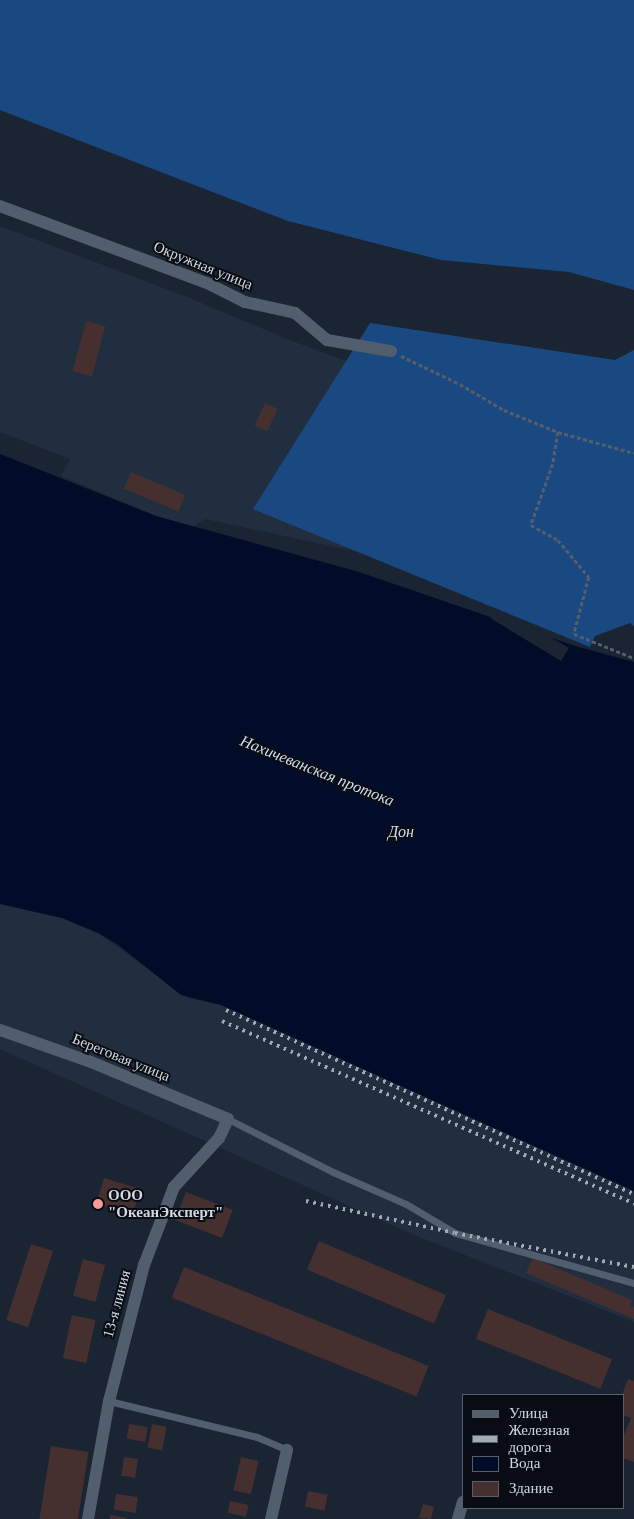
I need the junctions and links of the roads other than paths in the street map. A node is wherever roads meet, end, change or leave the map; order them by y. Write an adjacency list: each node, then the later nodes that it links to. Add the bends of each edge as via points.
1 (0, 206): 2 (street, Окружная улица, via 207,284 245,302 296,313 327,340)
2 (390, 351)
3 (0, 1030): 4 (street, Береговая улица, via 91,1062)
4 (228, 1119): 5 (lane, via 333,1172 406,1204 455,1234); 6 (street, 13-я линия, via 220,1138 174,1186 144,1266)
5 (634, 1282)
6 (109, 1401): 7 (lane, via 257,1437); 9 (street, 13-я линия)
7 (287, 1450): 10 (street)
8 (462, 1505): 11 (street)
9 (88, 1519)
10 (271, 1519)
11 (458, 1519)

